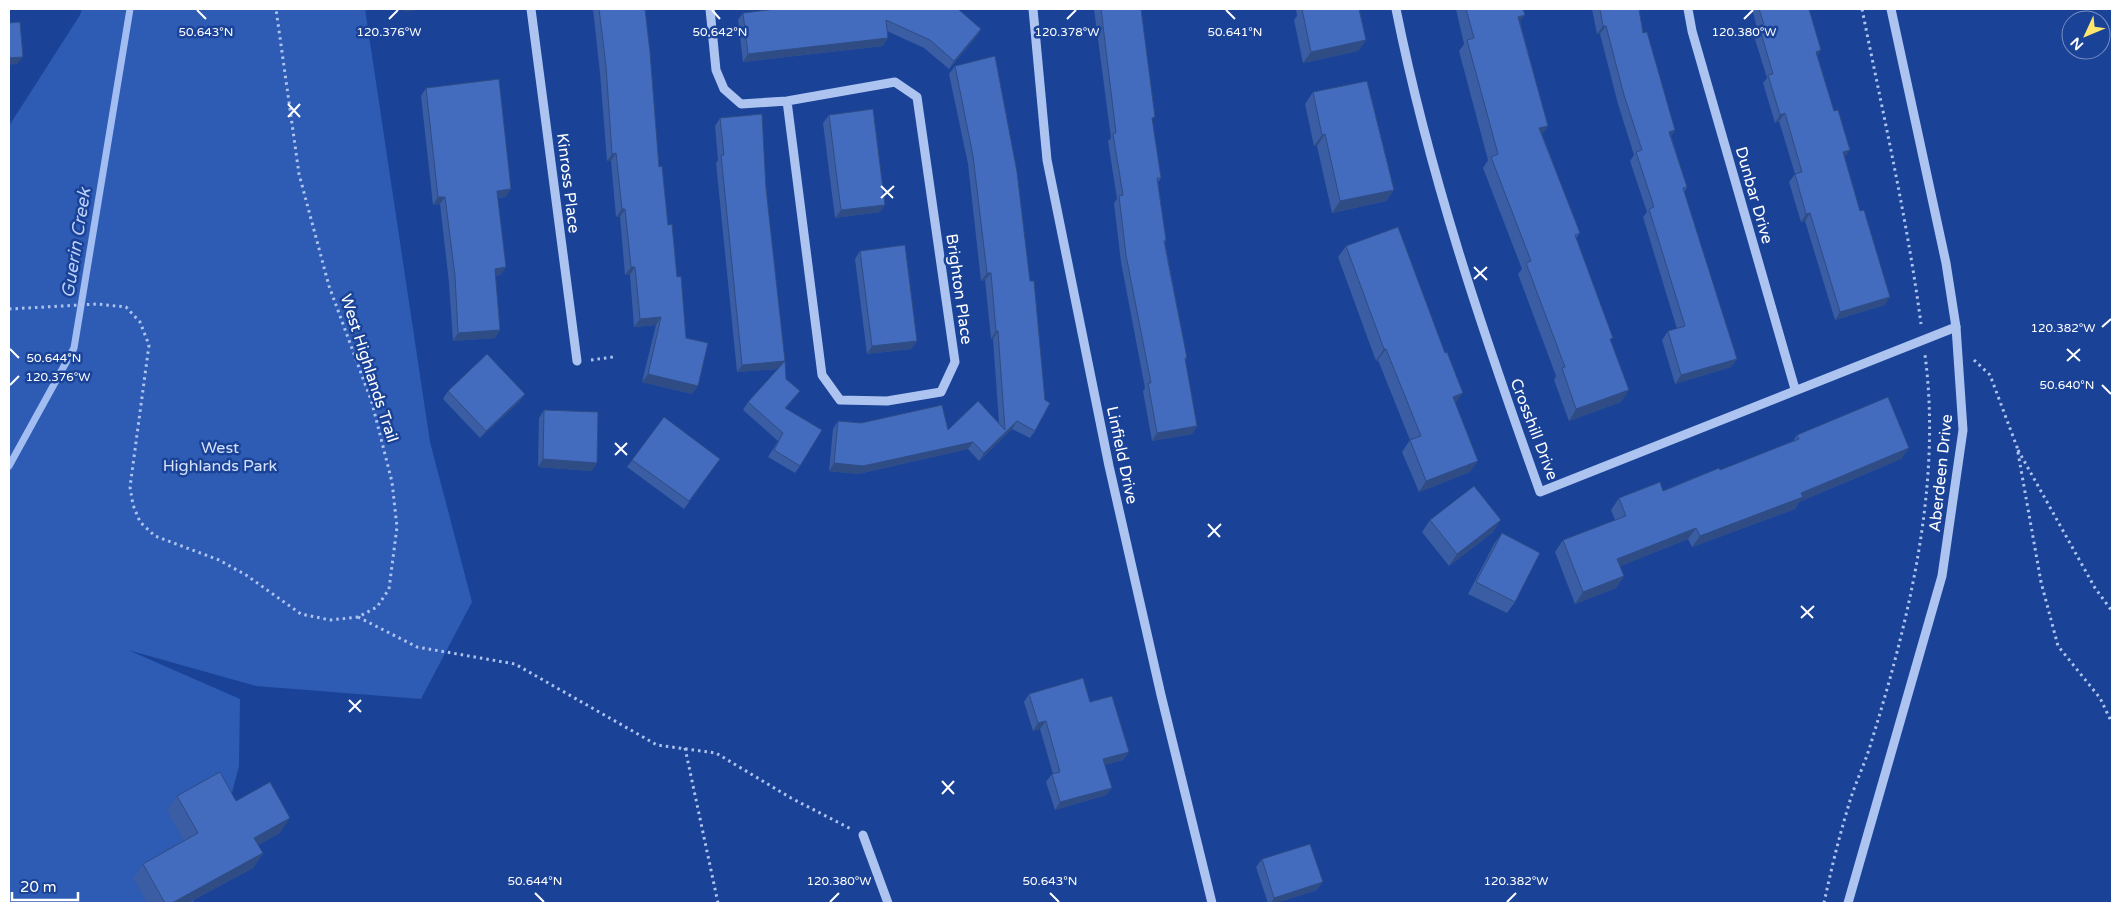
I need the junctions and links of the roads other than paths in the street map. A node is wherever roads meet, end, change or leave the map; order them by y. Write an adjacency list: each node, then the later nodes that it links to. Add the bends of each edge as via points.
1 (531, 9): 9 (street, Kinross Place)
2 (710, 9): 7 (street, Brighton Place, via 716,70 724,90 742,104)
3 (1033, 9): 13 (street, Linfield Drive, via 1048,169 1109,466)
4 (1396, 9): 10 (street, Crosshill Drive, via 1440,192 1489,350 1540,492)
5 (1688, 9): 10 (street, Dunbar Drive)
6 (1891, 9): 8 (street, Aberdeen Drive, via 1946,264)
7 (786, 102): 7 (street, Brighton Place, via 822,374 840,400 887,401 941,392 955,362 917,97 896,82)
8 (1956, 327): 10 (street, Crosshill Drive); 14 (street, Aberdeen Drive, via 1963,430 1942,576)
9 (577, 361)
10 (1795, 389)
11 (863, 835): 12 (street)
12 (888, 903)
13 (1212, 903)
14 (1848, 903)

